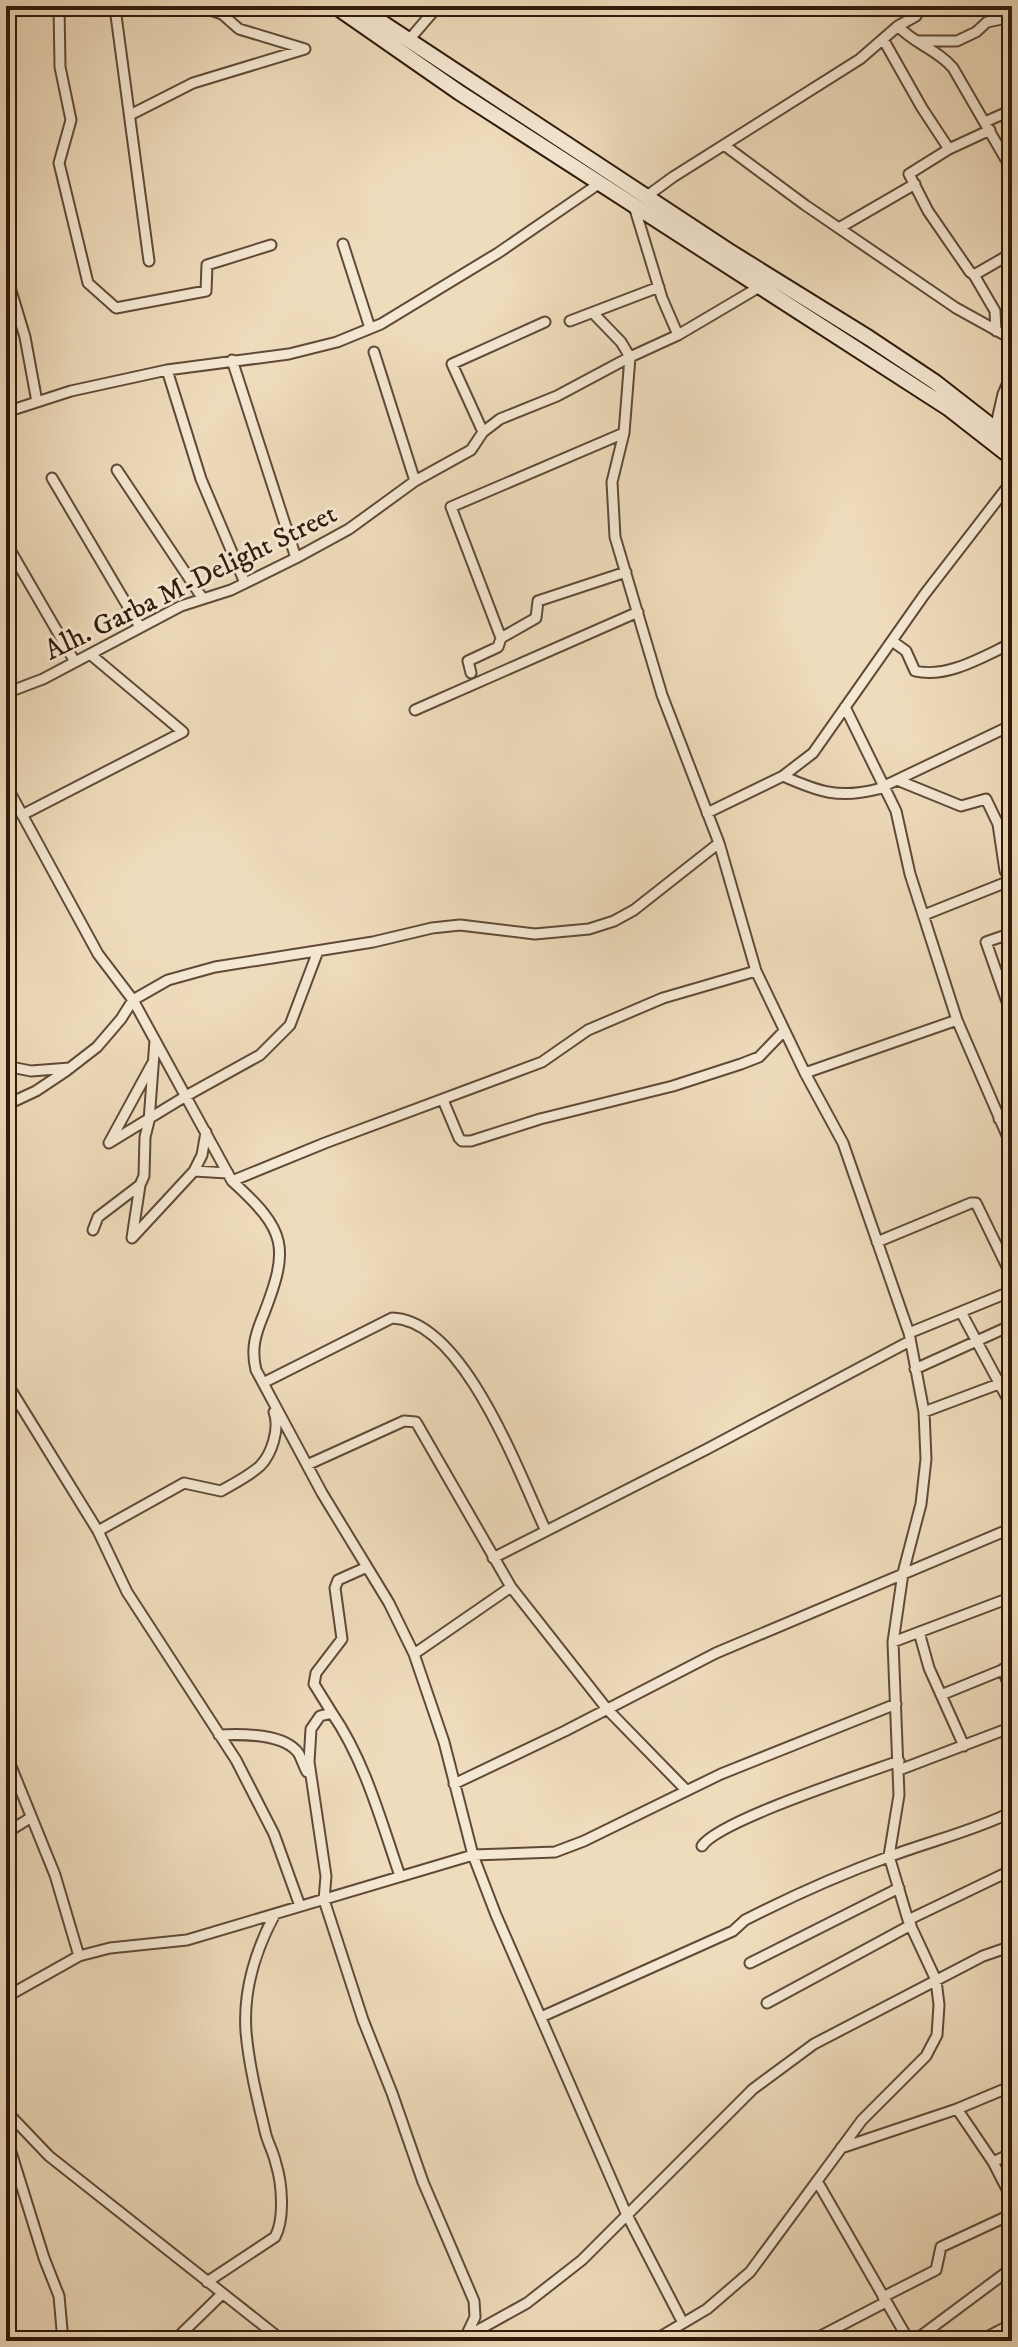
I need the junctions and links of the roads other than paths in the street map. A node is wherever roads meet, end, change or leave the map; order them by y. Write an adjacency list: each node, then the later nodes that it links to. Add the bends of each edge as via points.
1 (59, 6): 26 (street, via 60,67 71,120 59,163 88,283 116,308 206,291 207,265)
2 (78, 6): 9 (street)
3 (135, 6): 9 (street)
4 (198, 6): 16 (street, via 222,14 239,29 305,49 193,83)
5 (335, 6): 21 (main road)
6 (357, 6): 13 (main road)
7 (438, 6): 13 (street)
8 (921, 6): 11 (street, via 916,16)
9 (115, 8): 16 (street)
10 (1012, 17): 14 (street, via 987,22 957,41)
11 (898, 26): 12 (street); 14 (street)
12 (883, 39): 18 (street); 19 (street)
13 (408, 41): 23 (main road)
14 (914, 41): 17 (street, via 946,59)
15 (1012, 110): 17 (street)
16 (130, 115): 28 (street)
17 (988, 126): 19 (street); 20 (street)
18 (724, 145): 23 (street); 24 (street)
19 (949, 149): 22 (street, via 909,174)
20 (1012, 170)
21 (600, 183): 23 (main road); 36 (street, via 498,253)
22 (915, 184): 24 (street); 30 (street)
23 (640, 198): 31 (main road); 32 (street); 47 (main road, via 869,338)
24 (839, 228): 37 (street)
25 (343, 244): 36 (street)
26 (271, 245)
27 (1012, 253): 30 (street)
28 (149, 261)
29 (6, 274): 45 (street)
30 (974, 275): 37 (street, via 995,311)
31 (761, 286): 38 (street, Alh. Garba M-Delight Street); 51 (main road, via 948,408)
32 (659, 287): 33 (street); 38 (street)
33 (593, 313): 34 (street); 41 (street)
34 (570, 321)
35 (545, 322): 48 (street, via 452,364)
36 (370, 328): 42 (street, via 289,354)
37 (996, 331): 39 (street)
38 (678, 335): 41 (street, Alh. Garba M-Delight Street)
39 (1012, 339)
40 (374, 352): 54 (street)
41 (630, 357): 48 (street, Alh. Garba M-Delight Street); 49 (street)
42 (232, 360): 43 (street); 57 (street)
43 (167, 370): 45 (street); 59 (street, via 201,479)
44 (1012, 373): 47 (street)
45 (37, 402): 46 (street)
46 (6, 412)
47 (995, 429): 50 (main road)
48 (483, 432): 54 (street, Alh. Garba M-Delight Street, via 471,450)
49 (624, 433): 58 (street, via 612,482 612,510); 63 (street, via 451,507)
50 (1012, 442)
51 (1012, 458)
52 (117, 470): 60 (street)
53 (52, 478): 62 (street)
54 (415, 481): 57 (street, Alh. Garba M-Delight Street, via 349,529)
55 (1012, 481): 64 (street)
56 (6, 543): 67 (street)
57 (296, 558): 59 (street, Alh. Garba M-Delight Street)
58 (626, 572): 61 (street); 63 (street, via 538,601 536,618)
59 (245, 583): 60 (street, Alh. Garba M-Delight Street)
60 (203, 599): 62 (street, Alh. Garba M-Delight Street)
61 (638, 612): 71 (street); 77 (street, via 662,695)
62 (140, 627): 66 (street, Alh. Garba M-Delight Street)
63 (501, 638): 68 (street, via 498,647 468,661)
64 (892, 641): 65 (street, via 906,651 915,671 922,672 940,672); 70 (street)
65 (1012, 643)
66 (90, 654): 67 (street, Alh. Garba M-Delight Street); 78 (street, via 183,732)
67 (75, 662): 69 (street, Alh. Garba M-Delight Street)
68 (471, 673)
69 (6, 693)
70 (845, 707): 73 (street, via 813,753); 76 (street)
71 (415, 710)
72 (1012, 725): 74 (street)
73 (783, 776): 76 (street, via 835,795); 77 (street)
74 (897, 780): 76 (street); 80 (street, via 961,806 986,799 998,824)
75 (6, 785): 78 (street)
76 (884, 786): 83 (street, via 902,829)
77 (707, 813): 81 (street)
78 (22, 815): 88 (street, via 98,954)
79 (1012, 839): 80 (street)
80 (998, 840): 82 (street, via 1005,871)
81 (719, 843): 85 (street, via 634,910 589,929 535,934 460,925); 86 (street)
82 (1012, 878): 83 (street)
83 (924, 915): 90 (street)
84 (1012, 933): 87 (street, via 986,942)
85 (318, 951): 88 (street, via 181,975); 97 (street, via 290,1025 260,1055)
86 (756, 971): 91 (street); 98 (street, via 663,998 588,1030 542,1062)
87 (1008, 992): 89 (street)
88 (133, 1000): 92 (street); 95 (street, via 97,1047)
89 (1012, 1016)
90 (957, 1020): 96 (street); 102 (street)
91 (784, 1031): 96 (street); 98 (street, via 759,1057 741,1064 471,1141 459,1138)
92 (155, 1040): 93 (street); 97 (street)
93 (152, 1064): 101 (street); 101 (street, via 109,1143)
94 (6, 1066): 95 (street, via 31,1071)
95 (70, 1068): 99 (street)
96 (805, 1073): 109 (street, via 843,1143)
97 (186, 1096): 101 (street); 103 (street)
98 (443, 1100): 106 (street)
99 (6, 1105)
100 (1012, 1111): 102 (street)
101 (150, 1117): 107 (street)
102 (999, 1119): 104 (street)
103 (206, 1132): 105 (street); 106 (street)
104 (1012, 1147)
105 (194, 1171): 106 (street); 107 (street, via 132,1238)
106 (230, 1177): 119 (street, via 275,1227 280,1243 272,1291 255,1336 253,1356)
107 (140, 1185): 108 (street, via 98,1217)
108 (93, 1230)
109 (877, 1242): 110 (street, via 976,1203); 114 (street)
110 (1012, 1277)
111 (1012, 1291): 112 (street)
112 (961, 1312): 114 (street); 115 (street)
113 (1012, 1325): 115 (street)
114 (909, 1337): 116 (street); 126 (street)
115 (977, 1342): 116 (street); 120 (street)
116 (915, 1369): 122 (street)
117 (1012, 1379): 120 (street)
118 (6, 1382): 125 (street)
119 (263, 1383): 123 (street); 125 (street, via 277,1420 261,1466 221,1491 184,1483); 126 (street, via 392,1318 406,1318 452,1353 491,1412)
120 (1000, 1384): 121 (street); 122 (street)
121 (1012, 1407)
122 (924, 1412): 129 (street, via 921,1504)
123 (307, 1465): 127 (street, via 404,1421 416,1422); 128 (street)
124 (1012, 1528): 129 (street)
125 (98, 1531): 142 (street, via 127,1592)
126 (546, 1531): 127 (street)
127 (493, 1558): 130 (street)
128 (367, 1567): 134 (street); 140 (street, via 338,1580 335,1588 342,1639 316,1673 314,1684)
129 (903, 1573): 133 (street); 139 (street, via 716,1653)
130 (511, 1587): 134 (street); 139 (street)
131 (1012, 1597): 132 (street)
132 (919, 1632): 133 (street); 136 (street)
133 (893, 1642): 138 (street)
134 (414, 1654): 147 (street)
135 (1007, 1667): 136 (street); 137 (street)
136 (941, 1695): 143 (street)
137 (1012, 1695)
138 (896, 1704): 145 (street); 148 (street)
139 (607, 1709): 147 (street); 148 (street)
140 (332, 1713): 146 (street, via 320,1716 311,1729); 156 (street, via 371,1791)
141 (1012, 1727): 143 (street)
142 (219, 1735): 146 (street, via 275,1739 297,1751); 159 (street, via 274,1834)
143 (964, 1746): 145 (street)
144 (6, 1754): 150 (street)
145 (899, 1766): 152 (street, via 748,1817); 154 (street)
146 (310, 1779): 158 (street, via 326,1876)
147 (454, 1784): 153 (street)
148 (686, 1790): 153 (street, via 555,1852)
149 (1012, 1812): 154 (street)
150 (30, 1818): 151 (street); 163 (street, via 55,1875)
151 (6, 1833)
152 (702, 1846)
153 (473, 1855): 156 (street); 168 (street)
154 (889, 1856): 157 (street); 168 (street)
155 (1012, 1870): 161 (street)
156 (400, 1876): 158 (street)
157 (899, 1888): 161 (street); 164 (street)
158 (324, 1900): 159 (street); 186 (street, via 423,2182 474,2301 475,2317)
159 (300, 1906): 160 (street)
160 (275, 1914): 163 (street, via 187,1940); 181 (street, via 255,1960 246,2021 253,2075 281,2188 279,2230)
161 (909, 1922): 165 (street); 167 (street)
162 (1012, 1946): 165 (street)
163 (79, 1956): 166 (street)
164 (750, 1963)
165 (936, 1980): 173 (street, via 937,2035 926,2056); 178 (street, via 814,2044 753,2089)
166 (6, 1997)
167 (767, 2003)
168 (541, 2017): 178 (street)
169 (1012, 2086): 170 (street)
170 (957, 2109): 173 (street); 175 (street)
171 (6, 2111): 181 (street, via 49,2156)
172 (6, 2136): 188 (street, via 59,2296)
173 (841, 2148): 176 (street)
174 (1012, 2153): 175 (street)
175 (993, 2162): 177 (street)
176 (817, 2181): 183 (street); 184 (street, via 750,2272)
177 (1012, 2199)
178 (626, 2213): 184 (street); 186 (street, via 582,2260 527,2303)
179 (1012, 2214): 183 (street, via 941,2247 936,2270)
180 (1012, 2268): 192 (street)
181 (207, 2282): 182 (street)
182 (222, 2294): 189 (street); 190 (street)
183 (885, 2300): 191 (street); 192 (street)
184 (683, 2323): 187 (street)
185 (1012, 2324): 193 (street)
186 (464, 2339)
187 (658, 2340)
188 (63, 2341)
189 (174, 2341)
190 (283, 2341)
191 (811, 2341)
192 (911, 2341)
193 (979, 2341)

